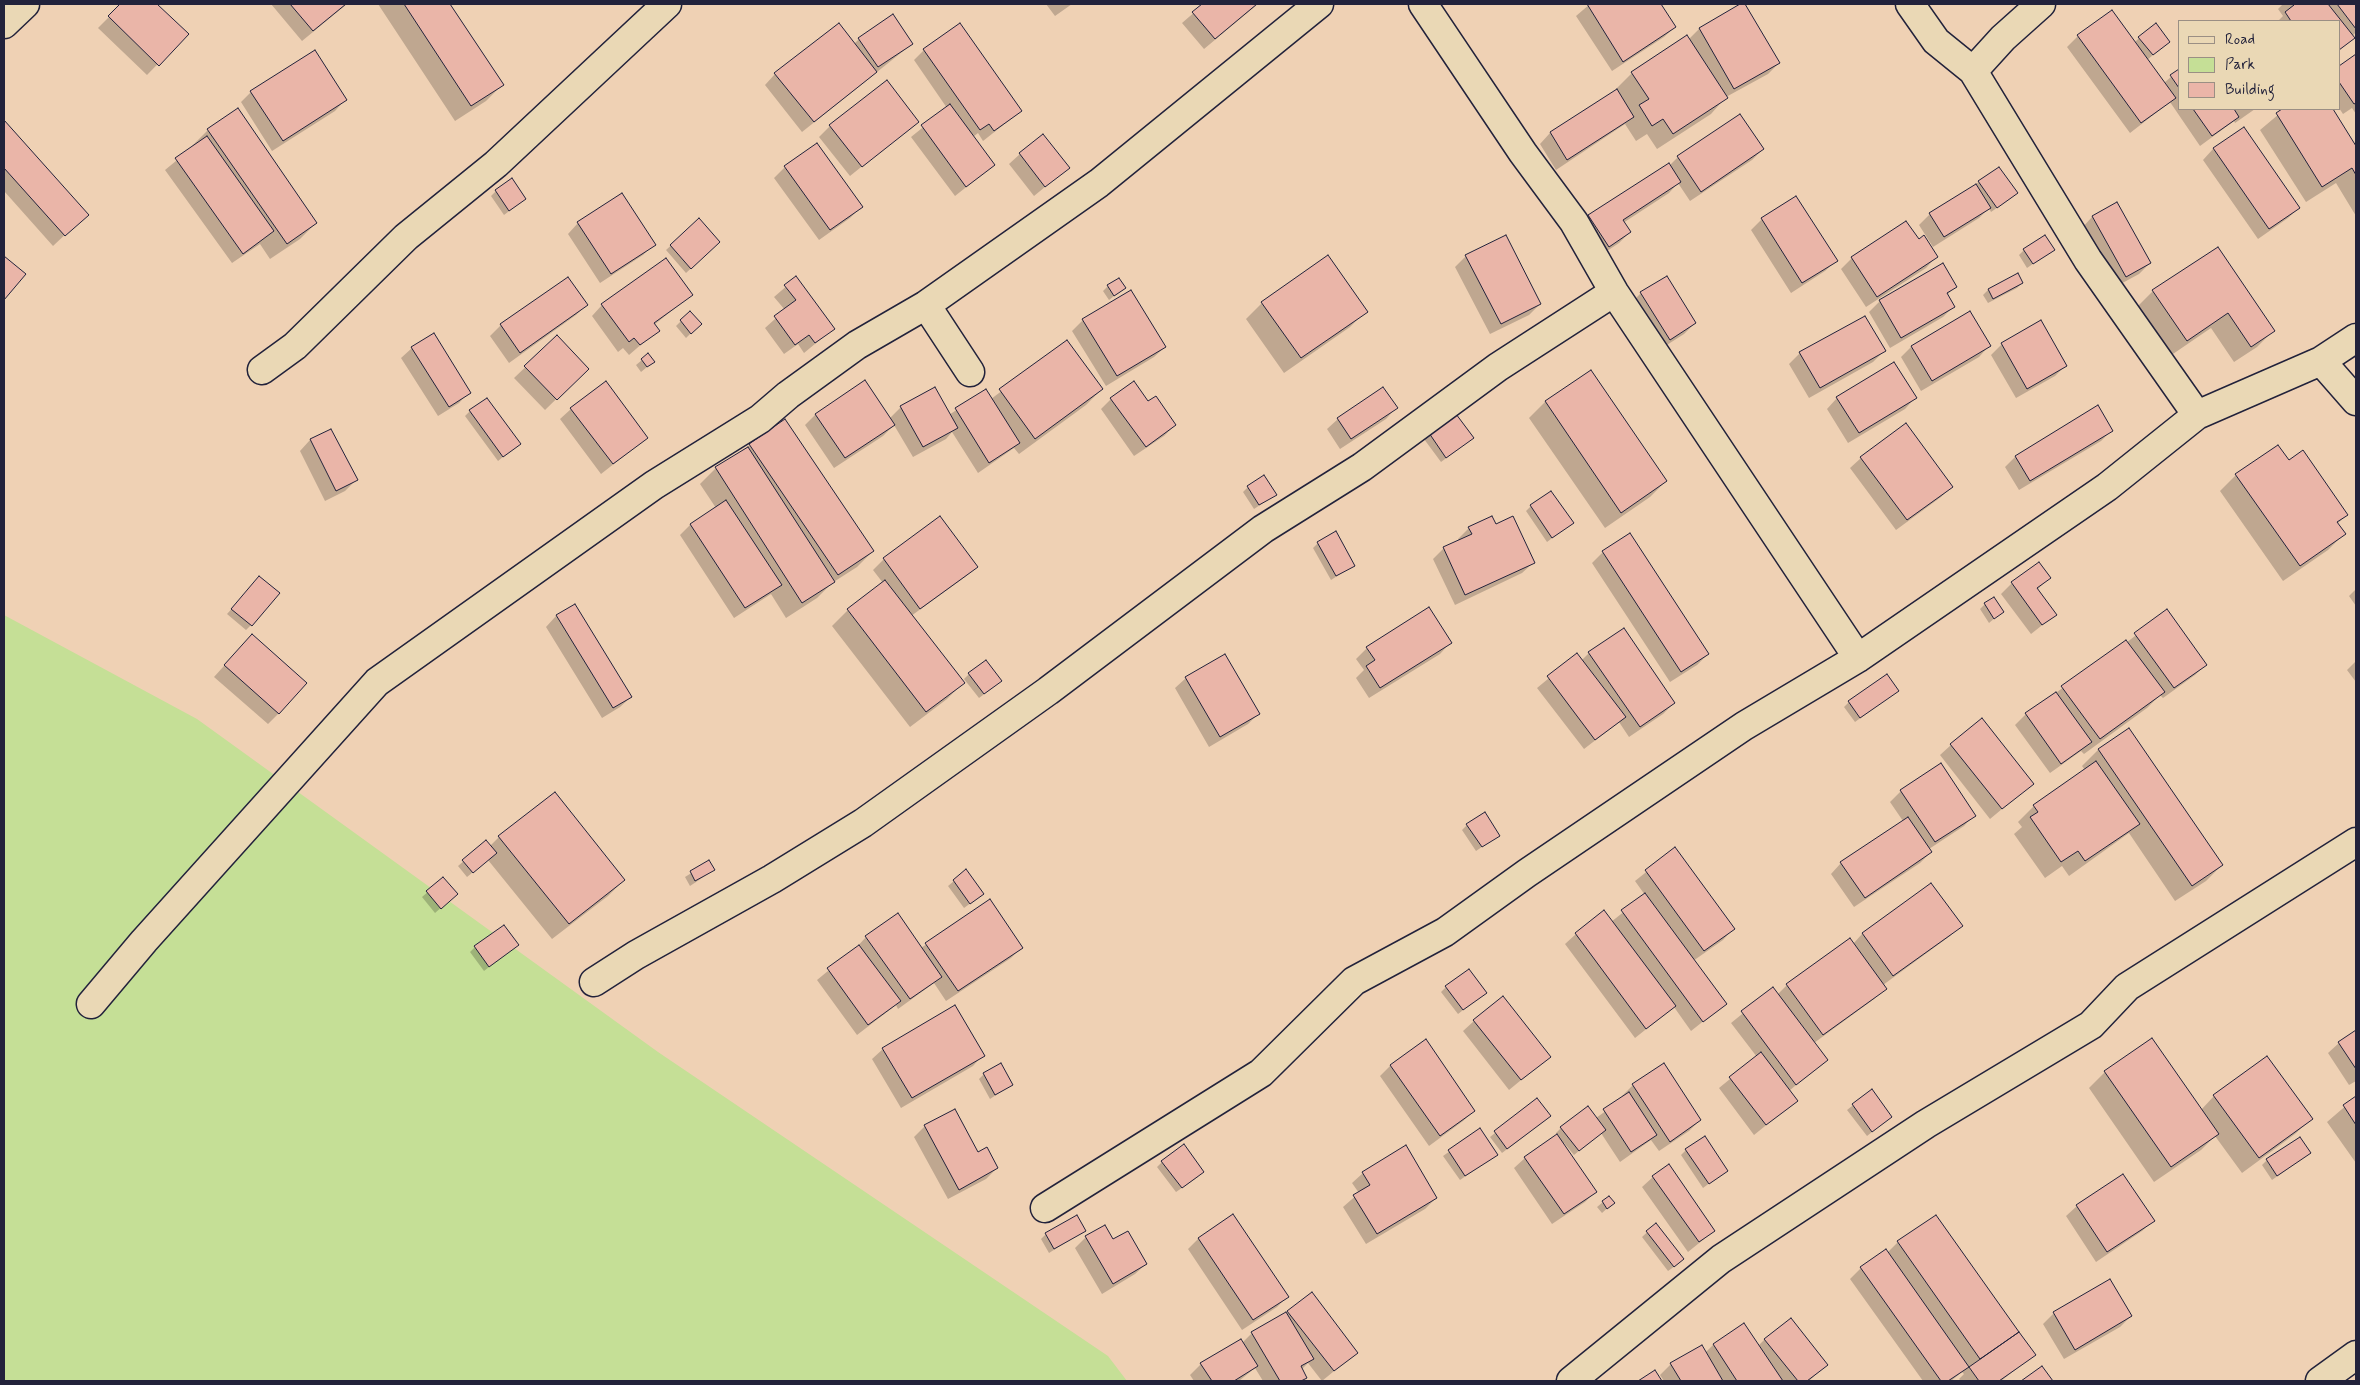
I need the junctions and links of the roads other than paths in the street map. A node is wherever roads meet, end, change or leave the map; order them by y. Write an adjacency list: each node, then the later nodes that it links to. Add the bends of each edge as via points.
1 (25, 4): 7 (street)
2 (667, 4): 13 (street, via 496,164 406,237 295,346)
3 (1319, 4): 10 (street, via 1099,183)
4 (1423, 4): 9 (street, via 1523,153 1574,222)
5 (1910, 4): 8 (street, via 1936,41)
6 (2041, 4): 8 (street)
7 (4, 24)
8 (1973, 70): 16 (street, via 2088,260)
9 (1614, 292): 17 (street); 19 (street, via 1498,368 1362,467 1263,529 1048,691 863,823)
10 (926, 306): 14 (street); 20 (street, via 857,345 760,419 654,485 377,682)
11 (2356, 338): 12 (street)
12 (2322, 361): 15 (street); 16 (street)
13 (262, 370)
14 (970, 372)
15 (2356, 401)
16 (2197, 415): 17 (street, via 2107,487)
17 (1858, 658): 21 (street, via 1744,726 1445,932 1354,981 1260,1074)
18 (2356, 842): 23 (street, via 2127,987 2091,1026 1926,1124 1721,1259)
19 (594, 982)
20 (91, 1004)
21 (1045, 1208)
22 (2356, 1355): 24 (street)
23 (1571, 1381)
24 (2320, 1381)

